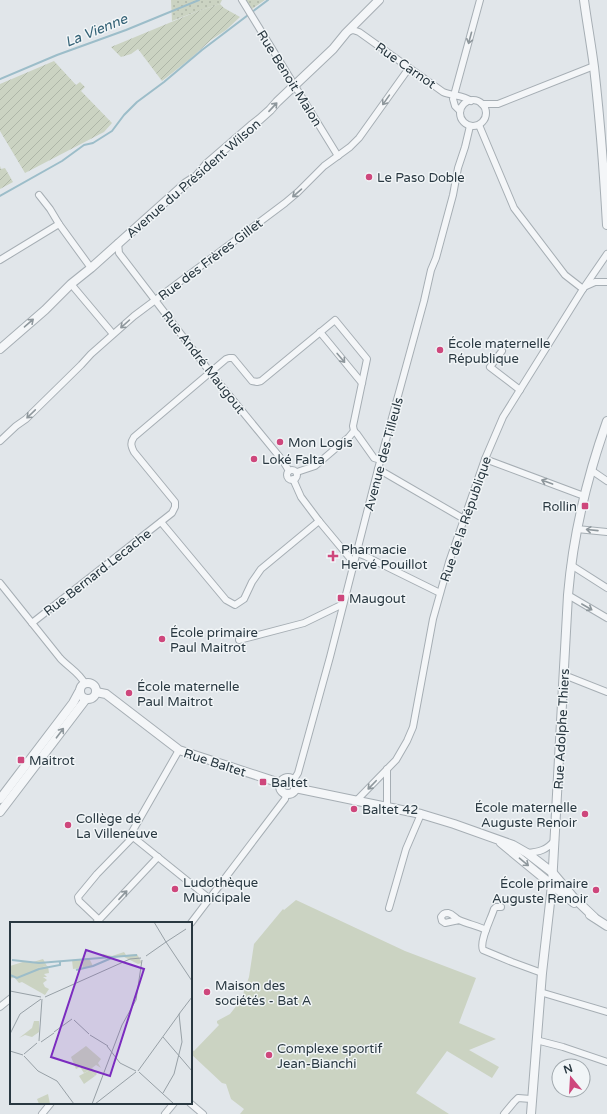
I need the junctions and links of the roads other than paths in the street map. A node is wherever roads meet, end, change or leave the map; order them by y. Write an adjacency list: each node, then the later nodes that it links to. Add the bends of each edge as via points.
1 (242, 0): 10 (street, Rue Benoit Malon)
2 (380, 0): 5 (street, Avenue du Président Wilson)
3 (480, 0): 11 (street, one-way to 11)
4 (584, 0): 8 (street)
5 (356, 23): 6 (street, Avenue du Président Wilson); 7 (street)
6 (348, 32): 7 (street); 10 (street, Avenue du Président Wilson)
7 (359, 32): 9 (street, Rue Carnot)
8 (594, 66): 14 (street); 22 (street)
9 (408, 68): 11 (street, Rue Carnot, via 443,92); 19 (street, Rue des Frères Gillet, one-way to 19, via 359,138)
10 (294, 86): 19 (street, Rue Benoit Malon); 23 (street, Avenue du Président Wilson, one-way to 10, via 197,176)
11 (454, 95): 12 (street, Rue Carnot); 15 (street, via 454,102)
12 (471, 101): 13 (street); 15 (street, via 465,103)
13 (482, 104): 14 (street); 16 (street)
14 (498, 104): 16 (street)
15 (460, 111): 18 (street, via 462,120)
16 (486, 116): 17 (street)
17 (479, 125): 18 (street); 31 (street, via 514,208 565,275)
18 (470, 126): 44 (street, Avenue des Tilleuls)
19 (338, 156): 32 (street, Rue des Frères Gillet, one-way to 32, via 285,203)
20 (39, 195): 21 (street)
21 (59, 224): 27 (street); 28 (street)
22 (607, 225)
23 (118, 243): 24 (street, Avenue du Président Wilson); 25 (street)
24 (109, 251): 25 (street); 28 (street, Avenue du Président Wilson)
25 (119, 253): 32 (street, Rue André Maugout)
26 (607, 254): 31 (street, Rue de la République)
27 (0, 260)
28 (90, 268): 30 (street, Avenue du Président Wilson)
29 (607, 282): 31 (street, via 595,282)
30 (71, 284): 34 (street); 35 (street, Avenue du Président Wilson, one-way to 30)
31 (584, 288): 39 (street, Rue de la République)
32 (155, 300): 34 (street, Rue des Frères Gillet, one-way to 34); 37 (street, Rue André Maugout)
33 (320, 332): 37 (street, via 262,381 252,381 233,358 226,359); 38 (street, one-way to 38); 38 (street, via 335,320 367,359)
34 (113, 334): 42 (street, Rue des Frères Gillet, one-way to 42)
35 (0, 349)
36 (502, 351): 39 (street, via 490,367)
37 (210, 372): 47 (street, Rue André Maugout); 54 (street, Rue Bernard Lecache, via 131,442 134,452 175,502 172,513)
38 (362, 383): 41 (street)
39 (520, 390): 43 (street, Rue de la République, via 503,417)
40 (607, 421): 46 (street, Rue Adolphe Thiers)
41 (354, 431): 44 (street, via 374,458); 48 (street, via 315,466)
42 (0, 441)
43 (485, 459): 51 (street, one-way to 43); 52 (street, Rue de la République)
44 (381, 460): 45 (street, Avenue des Tilleuls)
45 (378, 469): 52 (street); 57 (street, Avenue des Tilleuls)
46 (591, 470): 50 (street); 51 (street, Rue Adolphe Thiers)
47 (290, 471): 48 (street); 49 (street, via 288,476)
48 (297, 472): 49 (street, via 297,477)
49 (293, 480): 53 (street, via 301,497)
50 (607, 481)
51 (584, 496): 55 (street, Rue Adolphe Thiers)
52 (464, 519): 62 (street, Rue de la République)
53 (319, 521): 54 (street, via 261,569 244,599 235,605 226,600); 58 (street)
54 (161, 522): 66 (street, Rue Bernard Lecache)
55 (577, 528): 56 (street, one-way to 55); 59 (street, Rue Adolphe Thiers)
56 (607, 532)
57 (357, 553): 58 (street, Avenue des Tilleuls); 62 (street)
58 (354, 563): 64 (street, Avenue des Tilleuls)
59 (571, 565): 61 (street); 63 (street, Rue Adolphe Thiers)
60 (0, 583): 66 (street)
61 (607, 588)
62 (440, 594): 75 (street, Rue de la République, via 413,727 408,741)
63 (568, 595): 65 (street, one-way to 65); 68 (street, Rue Adolphe Thiers)
64 (343, 604): 67 (street, via 304,623); 77 (street, Avenue des Tilleuls)
65 (607, 618)
66 (32, 623): 69 (street, via 68,667 82,677)
67 (239, 640)
68 (564, 675): 72 (street); 86 (street, Rue Adolphe Thiers)
69 (85, 684): 70 (street); 71 (street, via 92,685)
70 (79, 692): 73 (street); 79 (street)
71 (96, 692): 73 (street, via 91,698); 74 (street, Rue Baltet, via 106,694)
72 (607, 692)
73 (86, 699): 82 (street, one-way to 73)
74 (179, 750): 76 (street, Rue Baltet); 84 (street, via 134,828)
75 (387, 769): 80 (street, Rue de la République, one-way to 80); 81 (street)
76 (280, 783): 77 (street, via 289,778); 78 (street)
77 (294, 784): 78 (street, via 293,792); 80 (street)
78 (285, 796): 91 (street)
79 (0, 798)
80 (357, 800): 81 (street)
81 (387, 806): 83 (street)
82 (0, 812)
83 (422, 814): 85 (street); 93 (street, via 406,849)
84 (133, 837): 88 (street); 96 (street, via 78,897)
85 (496, 839): 87 (street); 90 (street, one-way to 90)
86 (556, 839): 87 (street, via 544,850); 89 (street, Rue Adolphe Thiers)
87 (527, 853): 89 (street)
88 (158, 857): 91 (street); 96 (street, one-way to 88)
89 (553, 873): 90 (street, Rue Adolphe Thiers); 94 (street)
90 (552, 885): 94 (street); 100 (street, Rue Adolphe Thiers)
91 (210, 899): 97 (street)
92 (501, 907): 99 (street, via 494,909)
93 (389, 908)
94 (594, 917): 98 (street)
95 (459, 920): 99 (street)
96 (98, 921)
97 (192, 922)
98 (607, 926)
99 (486, 930): 100 (street, via 483,950)
100 (542, 973): 101 (street, Rue Adolphe Thiers)
101 (540, 992): 104 (street); 105 (street, Rue Adolphe Thiers)
102 (10, 999): 103 (street)
103 (0, 1007)
104 (607, 1012)
105 (536, 1040): 106 (street); 107 (street, Rue Adolphe Thiers)
106 (607, 1062)
107 (531, 1099): 111 (street, Rue Adolphe Thiers); 115 (street, via 518,1098)
108 (50, 1104): 112 (street)
109 (173, 1104): 113 (street)
110 (191, 1104): 114 (street)
111 (533, 1113)
112 (42, 1114)
113 (165, 1114)
114 (203, 1114)
115 (504, 1114)

